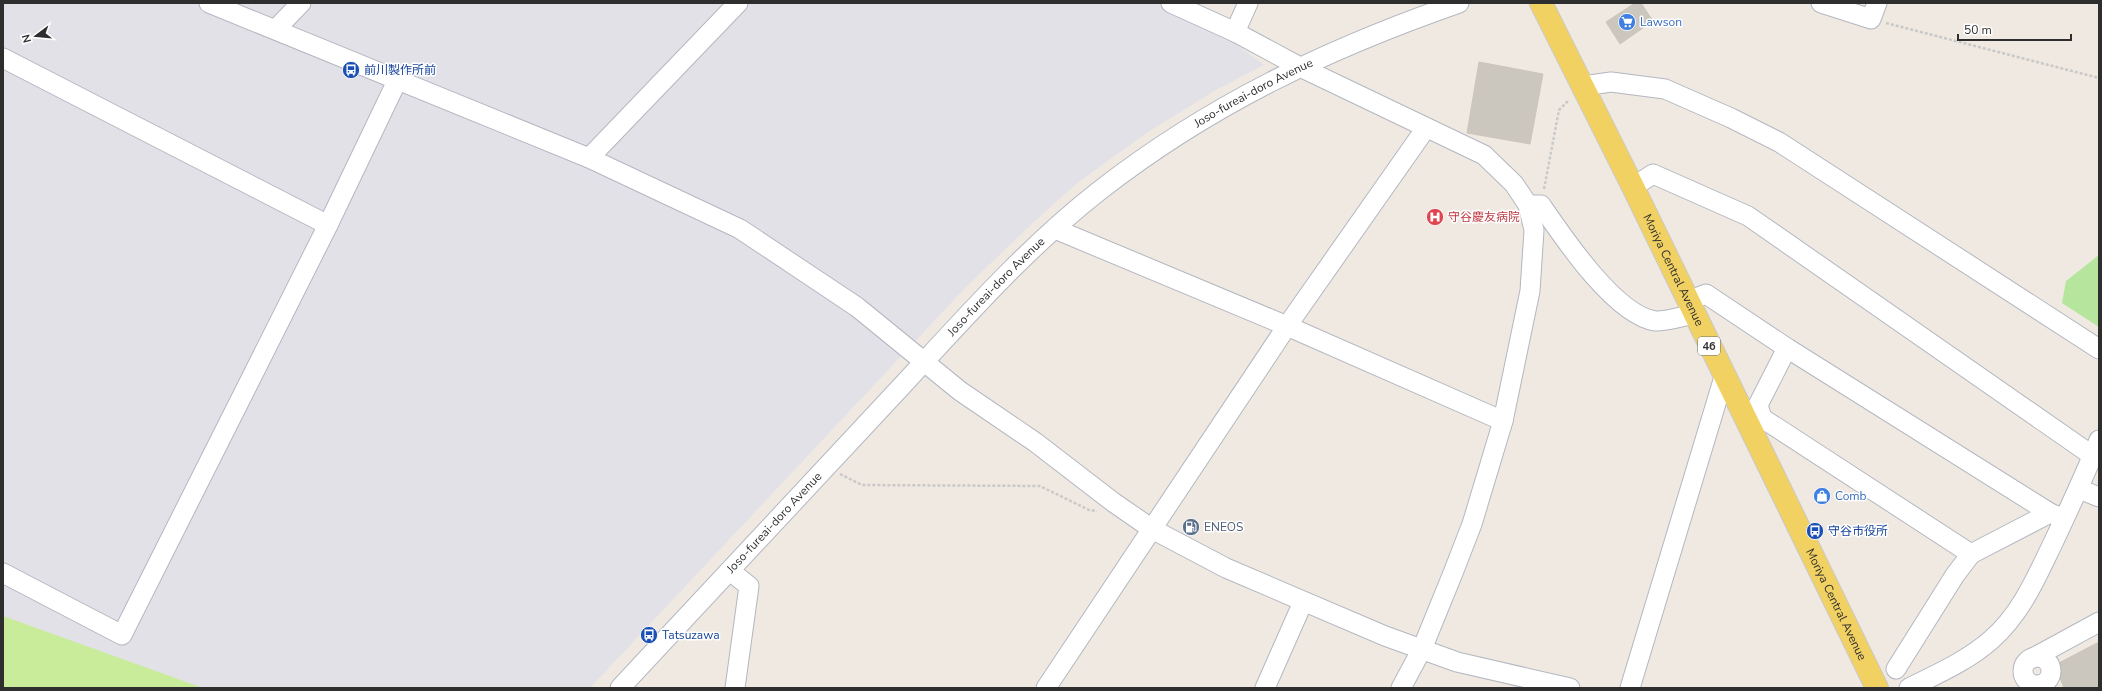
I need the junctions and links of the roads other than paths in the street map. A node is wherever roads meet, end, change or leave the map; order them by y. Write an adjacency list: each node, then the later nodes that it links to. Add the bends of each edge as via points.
1 (208, 3): 10 (street)
2 (300, 3): 10 (street)
3 (738, 3): 17 (street)
4 (1171, 3): 11 (street)
5 (1248, 3): 11 (street)
6 (1459, 3): 13 (street, Joso-fureai-doro Avenue, via 1363,38)
7 (1541, 3): 15 (main road, Moriya Central Avenue / 46)
8 (1821, 3): 9 (street)
9 (1874, 11)
10 (276, 29): 14 (street)
11 (1235, 32): 13 (street)
12 (3, 58): 20 (street)
13 (1300, 67): 16 (street); 21 (street, Joso-fureai-doro Avenue, via 1231,102 1151,152 1097,192)
14 (398, 81): 17 (street); 20 (street)
15 (1583, 86): 18 (main road, Moriya Central Avenue / 46); 25 (street, via 1611,82 1665,89 1780,142)
16 (1426, 128): 19 (street, via 1484,155); 23 (street)
17 (589, 158): 26 (street, via 740,229 857,307)
18 (1633, 187): 22 (main road, Moriya Central Avenue / 46); 30 (street, via 1653,174 1748,216)
19 (1534, 205): 22 (street, via 1609,292 1636,313 1655,321); 28 (street, via 1530,291)
20 (328, 225): 37 (street, via 122,635)
21 (1055, 229): 23 (street); 26 (street, Joso-fureai-doro Avenue, via 1002,279)
22 (1691, 308): 24 (street, via 1706,294); 27 (main road, Moriya Central Avenue / 46)
23 (1287, 326): 28 (street); 34 (street)
24 (1787, 348): 29 (street, via 1758,405); 33 (street)
25 (2099, 349)
26 (925, 361): 34 (street, via 960,390); 36 (street, Joso-fureai-doro Avenue)
27 (1724, 377): 29 (main road, Moriya Central Avenue / 46); 49 (street)
28 (1503, 421): 40 (street, via 1472,524)
29 (1755, 421): 35 (street); 50 (main road, Moriya Central Avenue / 46)
30 (2096, 448): 31 (street)
31 (2080, 489): 32 (street); 33 (street)
32 (2099, 497)
33 (2057, 516): 35 (street); 51 (street, via 2030,592 2009,622 1972,655)
34 (1152, 529): 38 (street, via 1226,568); 45 (street)
35 (1971, 554): 42 (street)
36 (730, 571): 43 (street, Joso-fureai-doro Avenue); 44 (street, via 749,586)
37 (3, 573)
38 (1302, 602): 40 (street); 46 (street)
39 (2099, 622): 41 (street)
40 (1422, 649): 47 (street); 48 (street, via 1457,662)
41 (2031, 658)
42 (1896, 669)
43 (620, 688)
44 (735, 688)
45 (1046, 688)
46 (1265, 688)
47 (1401, 688)
48 (1570, 688)
49 (1630, 688)
50 (1877, 688)
51 (1909, 688)

